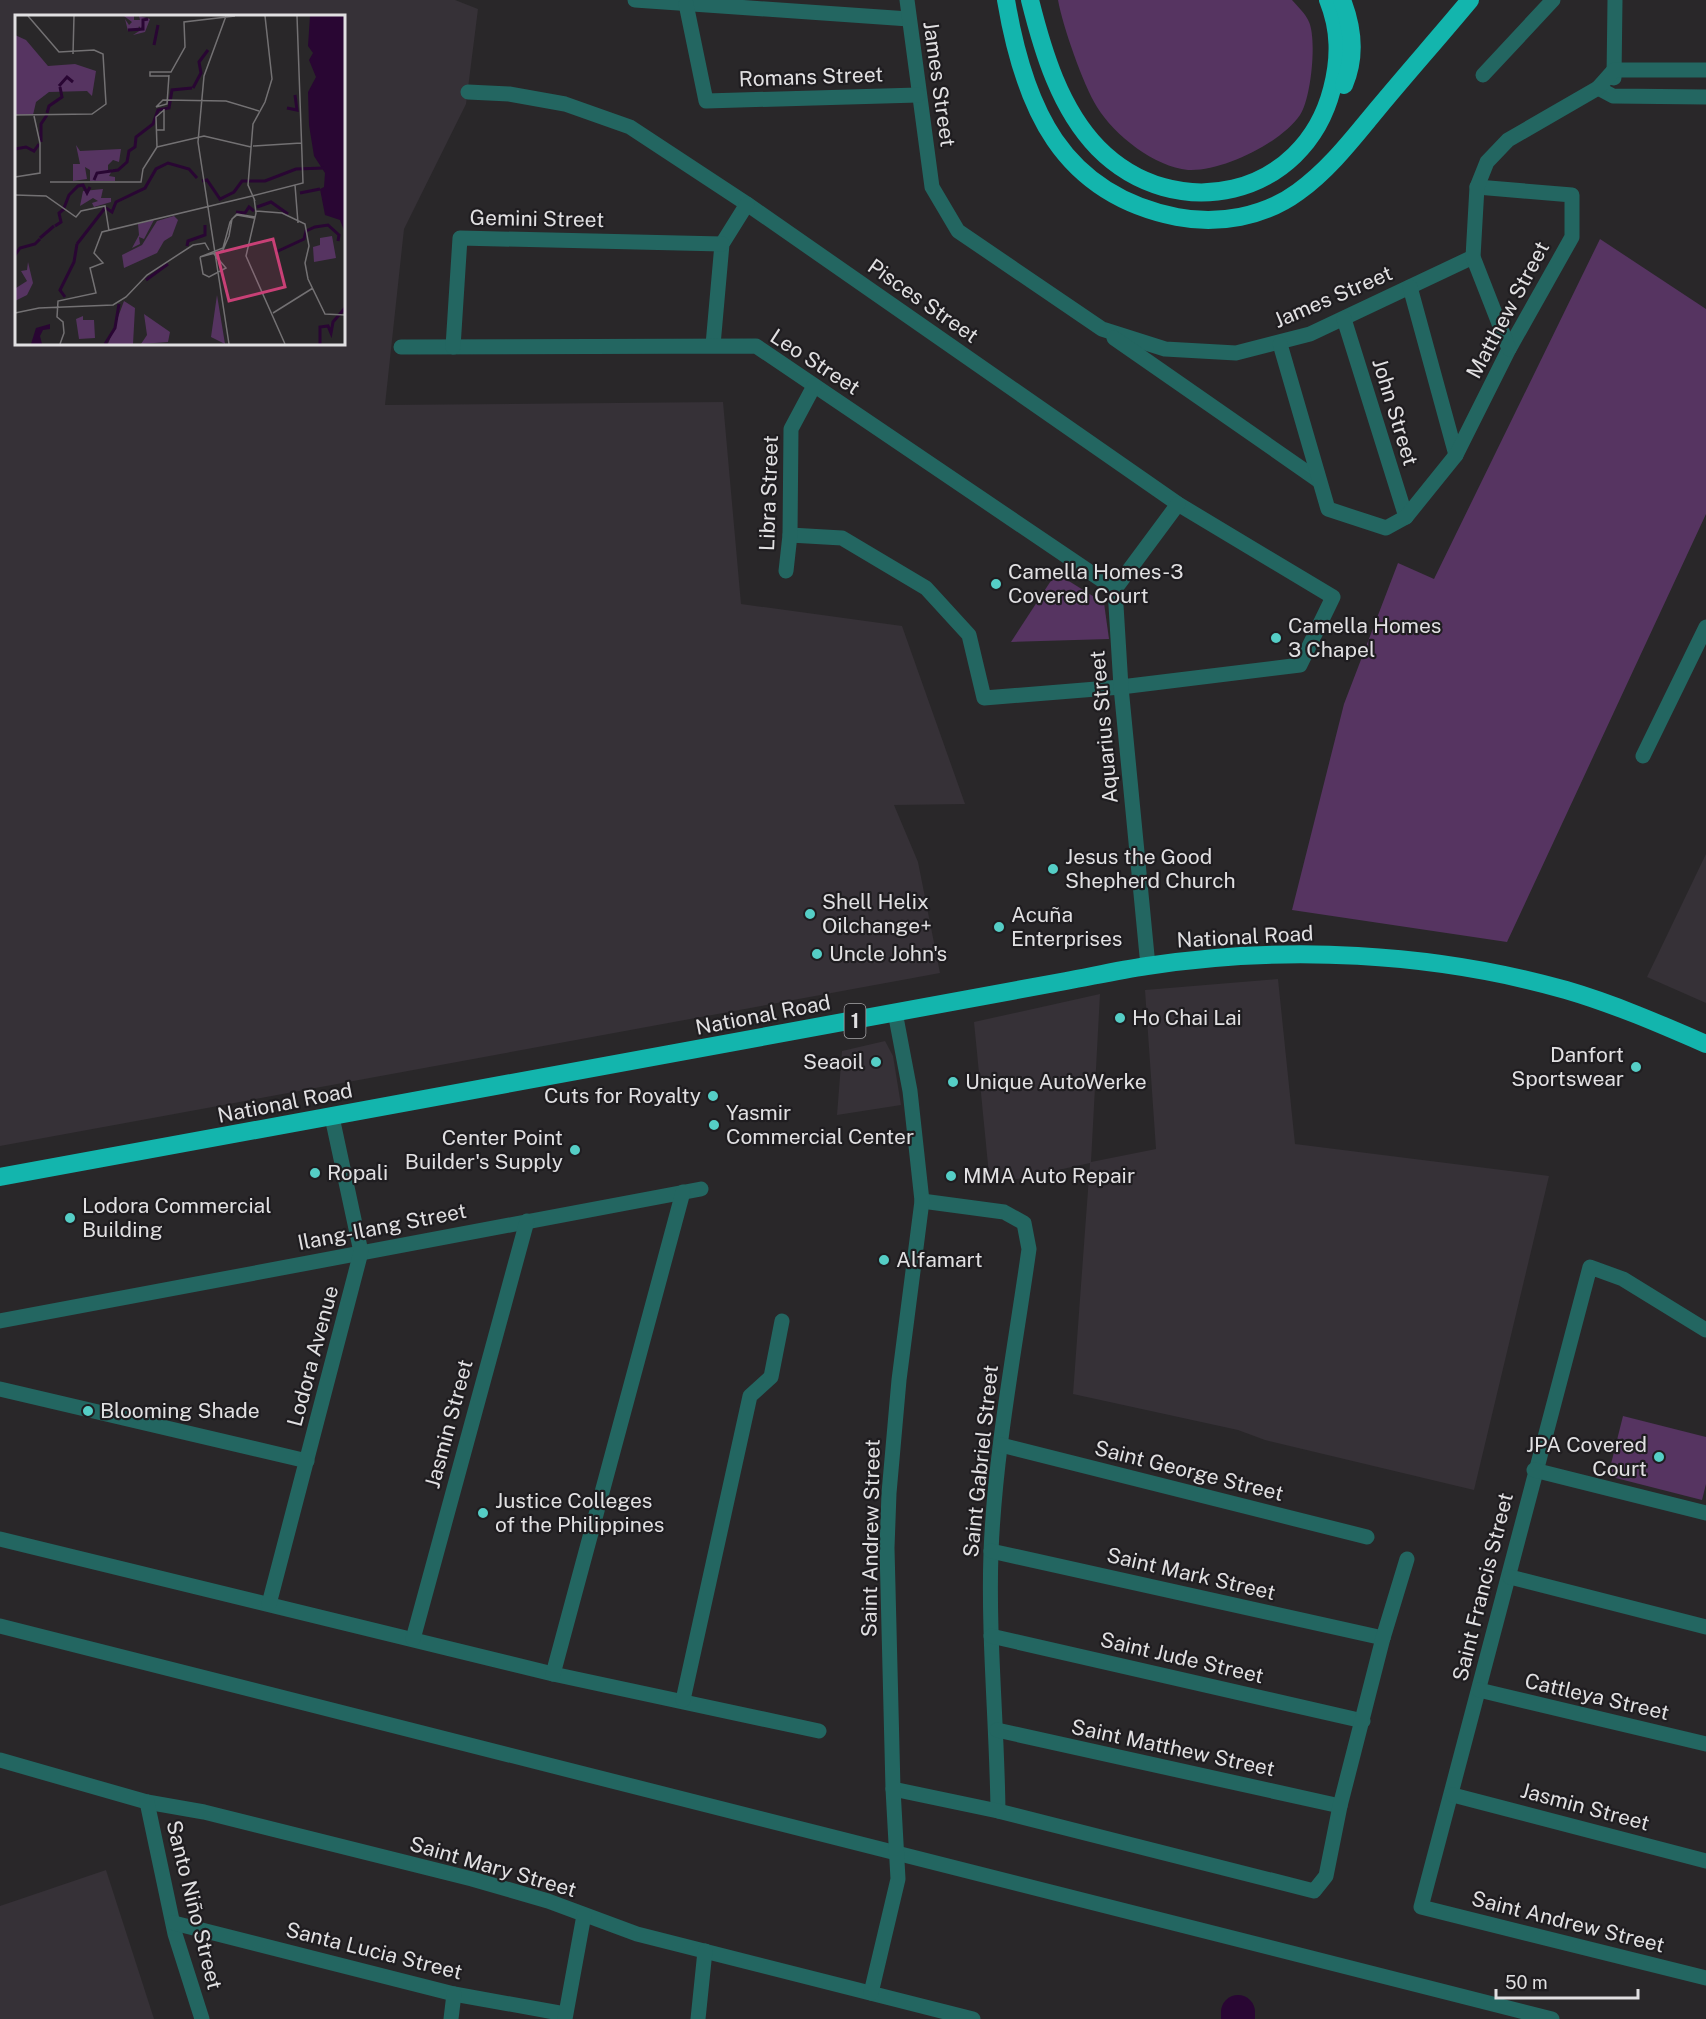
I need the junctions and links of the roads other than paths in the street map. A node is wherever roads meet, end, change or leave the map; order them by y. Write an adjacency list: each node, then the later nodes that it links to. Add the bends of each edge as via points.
1 (635, 0): 11 (street)
2 (907, 0): 12 (street, James Street)
3 (1006, 0): 13 (highway, via 1027,86 1044,125 1064,155 1093,183 1114,196 1186,219 1240,217 1263,211 1298,192 1345,148)
4 (1030, 0): 22 (highway, via 1050,68 1085,132 1113,161 1159,185 1208,192 1260,179 1296,155 1318,129)
5 (1328, 0): 22 (highway, via 1339,49)
6 (1342, 0): 22 (highway, via 1351,27 1352,55 1345,83)
7 (1456, 0): 13 (highway)
8 (1470, 0): 13 (highway)
9 (1553, 0): 16 (street)
10 (1615, 0): 14 (street)
11 (686, 3): 12 (street); 19 (street, Romans Street, via 706,101)
12 (909, 19): 19 (street, James Street)
13 (1425, 53)
14 (1614, 70): 15 (street); 17 (street); 20 (street)
15 (1706, 70)
16 (1483, 75)
17 (1598, 88): 20 (street); 23 (street, via 1508,140 1487,162)
18 (468, 92): 24 (street, Pisces Street, via 509,94 596,113 630,127)
19 (918, 95): 29 (street, James Street, via 932,187 958,231)
20 (1613, 96): 21 (street)
21 (1706, 97)
22 (1327, 110)
23 (1477, 187): 26 (street); 34 (street, Matthew Street, via 1572,195 1572,237)
24 (747, 204): 25 (street); 38 (street, Pisces Street)
25 (722, 244): 31 (street); 33 (street, Gemini Street, via 460,238)
26 (1473, 257): 27 (street, James Street); 34 (street)
27 (1410, 287): 28 (street, James Street); 36 (street)
28 (1344, 319): 30 (street, James Street); 39 (street, John Street)
29 (1102, 329): 30 (street, James Street, via 1165,349 1236,353); 37 (street)
30 (1280, 344): 37 (street)
31 (713, 345): 33 (street, Leo Street); 35 (street, Leo Street, via 756,346)
32 (401, 347): 33 (street, Leo Street)
33 (453, 347)
34 (1509, 349): 36 (street, Matthew Street)
35 (814, 386): 40 (street, Libra Street, via 791,429); 42 (street, Leo Street)
36 (1456, 455): 39 (street, Matthew Street)
37 (1318, 480): 39 (street, via 1328,509 1386,528)
38 (1178, 504): 42 (street); 44 (street, Pisces Street, via 1333,597 1300,665)
39 (1406, 517)
40 (790, 535): 41 (street, Libra Street); 44 (street, via 842,538 926,588 969,635 984,698)
41 (786, 571)
42 (1115, 589): 44 (street, Aquarius Street)
43 (1706, 627): 45 (street)
44 (1121, 687): 46 (street, Aquarius Street)
45 (1643, 756)
46 (1148, 966): 47 (highway, National Road / 1); 48 (highway, National Road / 1, via 1270,956 1348,956 1420,962 1568,991)
47 (895, 1012): 49 (highway, National Road / 1); 53 (street, Saint Andrew Street, via 910,1091)
48 (1706, 1044)
49 (332, 1116): 50 (highway, National Road / 1); 55 (street, Lodora Avenue)
50 (0, 1177)
51 (701, 1189): 52 (street, Ilang-Ilang Street)
52 (683, 1192): 54 (street, Ilang-Ilang Street); 75 (street)
53 (922, 1201): 60 (street, Saint Gabriel Street, via 1004,1212 1024,1223 1028,1235); 83 (street, Saint Andrew Street, via 889,1493)
54 (527, 1221): 55 (street, Ilang-Ilang Street); 74 (street, Jasmin Street)
55 (361, 1252): 56 (street, Ilang-Ilang Street); 61 (street, Lodora Avenue)
56 (0, 1321)
57 (782, 1321): 77 (street, via 771,1377 750,1396)
58 (1706, 1330): 62 (street, Saint Francis Street, via 1623,1279 1590,1266)
59 (0, 1389): 61 (street)
60 (1001, 1445): 64 (street, Saint George Street); 66 (street, Saint Gabriel Street)
61 (307, 1461): 69 (street, Lodora Avenue)
62 (1534, 1470): 63 (street); 68 (street, Saint Francis Street)
63 (1706, 1513)
64 (1367, 1537)
65 (0, 1539): 69 (street)
66 (991, 1551): 72 (street, Saint Gabriel Street); 73 (street, Saint Mark Street)
67 (1407, 1559): 73 (street)
68 (1510, 1577): 71 (street); 76 (street, Saint Francis Street)
69 (269, 1604): 74 (street)
70 (0, 1626): 88 (street)
71 (1706, 1627)
72 (991, 1636): 78 (street, Saint Jude Street); 79 (street, Saint Gabriel Street)
73 (1383, 1638): 78 (street)
74 (412, 1639): 75 (street)
75 (553, 1674): 77 (street)
76 (1479, 1690): 81 (street, Cattleya Street); 84 (street, Saint Francis Street)
77 (683, 1700): 80 (street)
78 (1363, 1720): 86 (street)
79 (997, 1730): 86 (street, Saint Matthew Street); 87 (street, Saint Gabriel Street)
80 (819, 1731)
81 (1706, 1744)
82 (0, 1760): 85 (street, Saint Mary Street)
83 (893, 1789): 87 (street); 88 (street, Saint Andrew Street)
84 (1453, 1795): 89 (street, Jasmin Street); 90 (street, Saint Francis Street)
85 (147, 1802): 91 (street, Saint Mary Street, via 204,1812 472,1880); 92 (street, Santo Niño Street)
86 (1340, 1806): 87 (street, via 1326,1876 1314,1891)
87 (998, 1811)
88 (895, 1852): 95 (street, Saint Andrew Street, via 898,1879); 102 (street)
89 (1706, 1861)
90 (1421, 1907): 94 (street, Saint Andrew Street)
91 (584, 1915): 93 (street, Saint Mary Street); 97 (street)
92 (174, 1923): 96 (street, Santa Lucia Street); 98 (street, Santo Niño Street)
93 (705, 1952): 95 (street, Saint Mary Street); 100 (street)
94 (1706, 1978)
95 (871, 1993): 101 (street, Saint Mary Street)
96 (454, 1994): 97 (street, Santa Lucia Street); 99 (street)
97 (565, 2017)
98 (202, 2019)
99 (451, 2019)
100 (698, 2019)
101 (973, 2019)
102 (1552, 2019)

